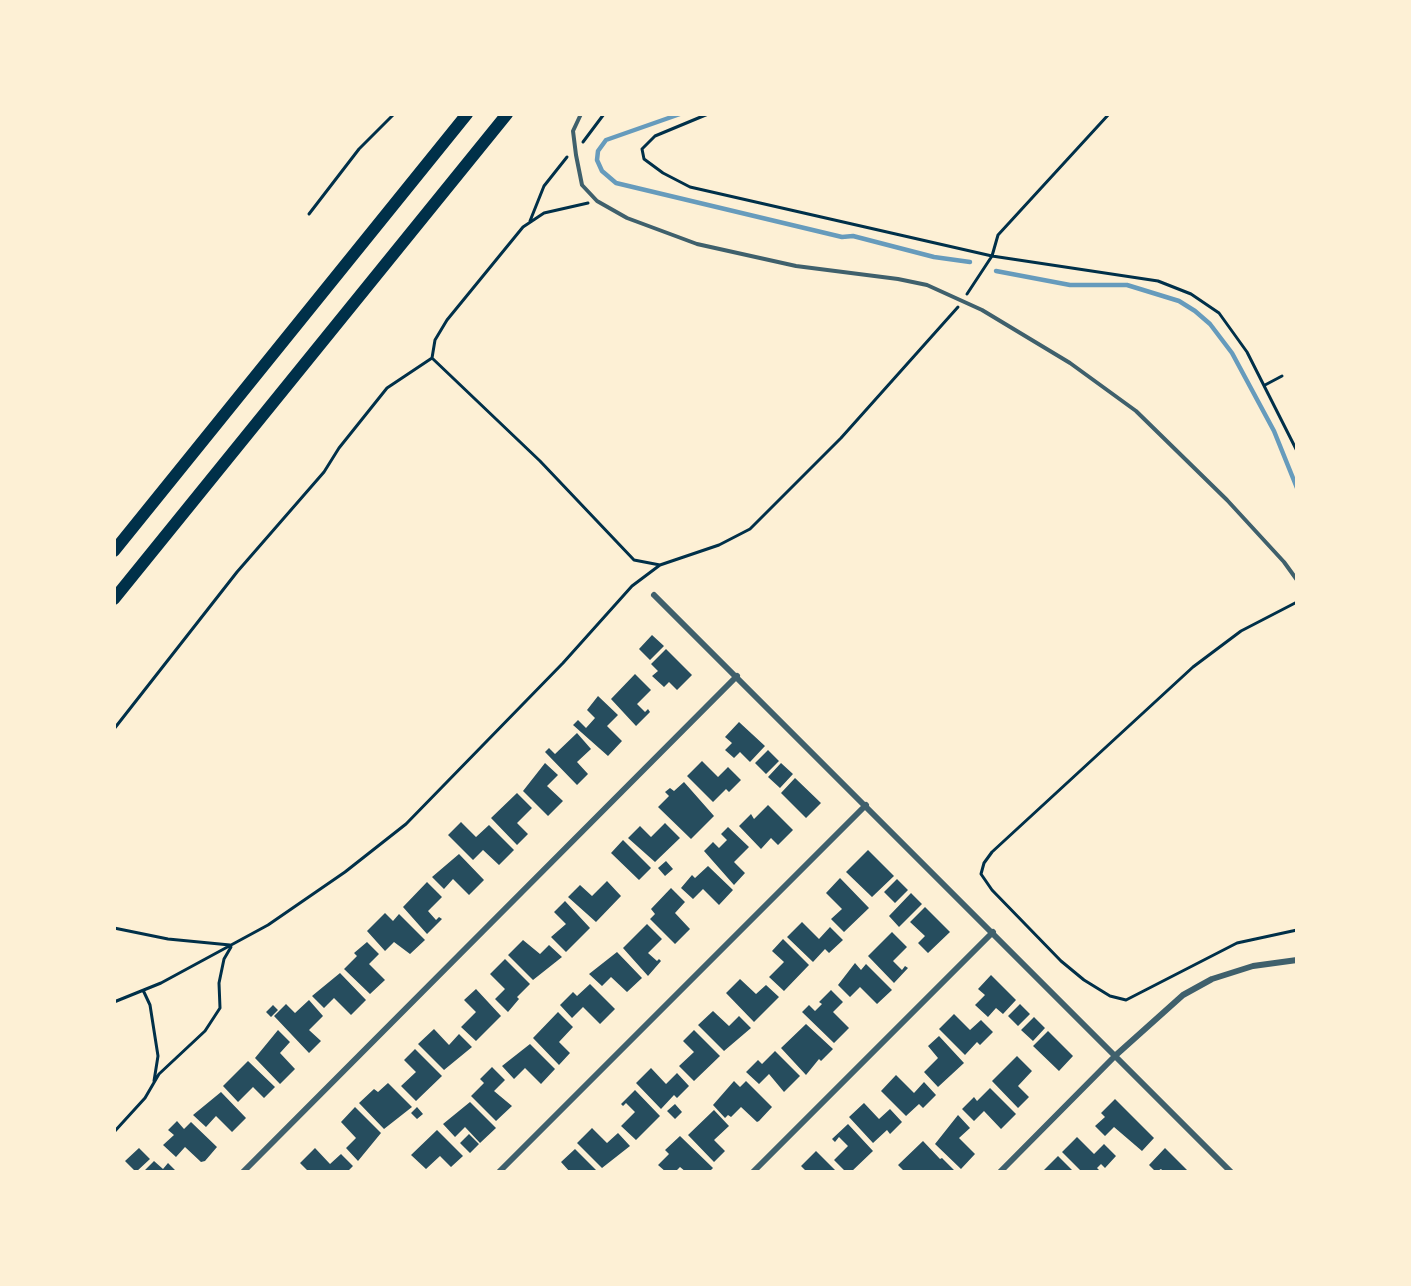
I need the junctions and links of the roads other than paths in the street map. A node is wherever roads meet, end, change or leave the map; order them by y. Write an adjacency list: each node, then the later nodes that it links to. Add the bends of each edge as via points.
1 (467, 114): 4 (main road)
2 (507, 114): 7 (main road)
3 (581, 114): 5 (lane, via 573,130 575,149 582,184 597,201 627,218 697,244 796,266 927,285 982,310 1070,363 1136,411 1227,500)
4 (114, 551)
5 (1297, 580)
6 (654, 594): 8 (street)
7 (114, 599)
8 (737, 676): 9 (street); 13 (street)
9 (866, 805): 10 (street); 14 (street)
10 (993, 932): 12 (street); 15 (street)
11 (1297, 960): 12 (street, via 1253,966 1202,984 1183,995)
12 (1116, 1055): 16 (street); 17 (street)
13 (243, 1172)
14 (499, 1172)
15 (753, 1172)
16 (1000, 1172)
17 (1231, 1172)

